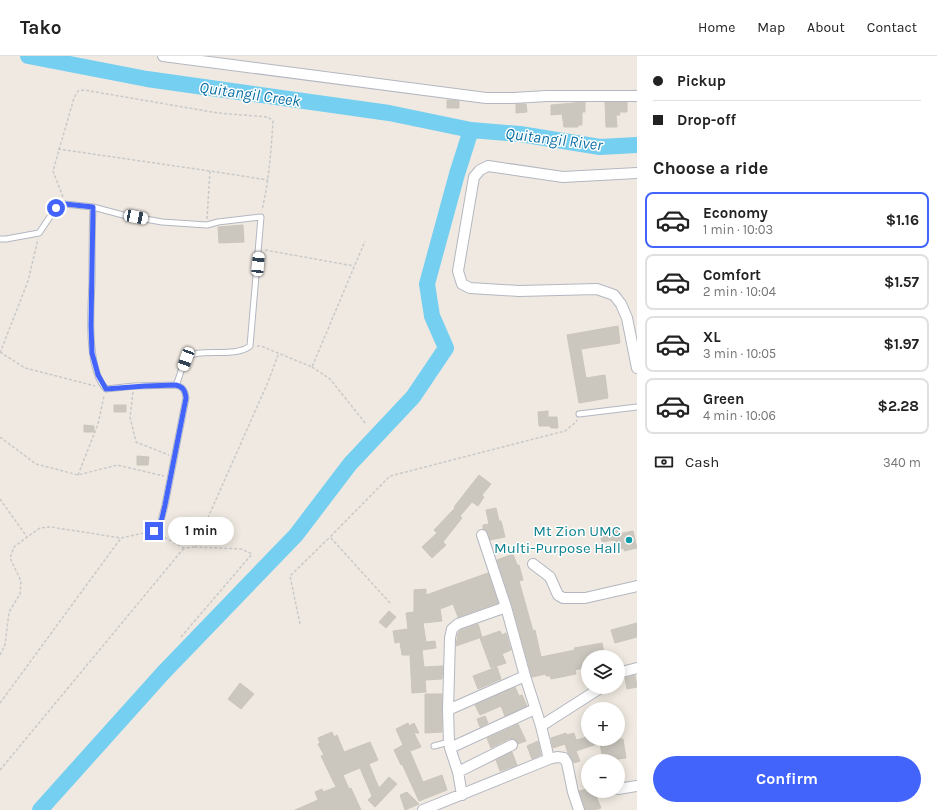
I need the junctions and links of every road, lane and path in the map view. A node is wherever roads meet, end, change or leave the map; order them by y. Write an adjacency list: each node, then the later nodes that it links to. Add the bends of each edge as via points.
1 (163, 56): 2 (street, via 486,98)
2 (637, 96)
3 (58, 149): 4 (path); 6 (path, via 74,98 78,91 84,90 218,114 268,117 273,121); 7 (path, via 53,171)
4 (210, 171): 6 (path); 10 (path)
5 (637, 173): 20 (street, via 563,177 488,166 480,170 474,177 458,271 462,284 470,288 519,291 596,289 614,295 627,318)
6 (269, 180): 9 (path)
7 (65, 204): 8 (lane); 11 (lane, via 56,208)
8 (93, 207): 10 (lane, via 162,222); 23 (lane, via 92,353 98,375)
9 (261, 217): 10 (lane); 14 (lane)
10 (207, 225)
11 (39, 233): 12 (lane); 17 (path, via 28,281)
12 (0, 239)
13 (365, 241): 15 (path)
14 (259, 249): 15 (path); 16 (lane)
15 (354, 266): 19 (path)
16 (250, 346): 18 (path, via 260,346); 21 (lane, via 238,352 198,353 189,356)
17 (0, 352): 23 (path, via 25,368)
18 (278, 355): 19 (path); 37 (path)
19 (312, 367): 26 (path, via 330,379)
20 (637, 368)
21 (176, 385): 22 (lane); 28 (lane, via 185,390 186,398)
22 (134, 386): 23 (lane); 28 (path, via 130,417 136,442)
23 (106, 389): 29 (path, via 98,424)
24 (637, 406): 25 (lane)
25 (579, 414): 36 (path, via 576,422 565,430 390,476)
26 (366, 424)
27 (0, 437): 29 (path, via 36,464)
28 (174, 456): 30 (lane)
29 (78, 475): 30 (path, via 117,465)
30 (169, 478): 32 (lane, via 161,522)
31 (0, 499): 34 (path)
32 (154, 531): 35 (path); 38 (path)
33 (482, 535): 42 (street)
34 (27, 537): 35 (path, via 40,528 51,527); 45 (path, via 14,547 10,558 21,582 20,594 9,612 5,646)
35 (121, 538): 50 (path)
36 (330, 538): 41 (path); 43 (path, via 290,576)
37 (195, 547): 38 (path); 44 (path, via 241,550 252,554)
38 (184, 548): 58 (path)
39 (533, 564): 40 (street, via 550,577 558,595 563,598 585,598)
40 (637, 586)
41 (390, 603)
42 (506, 607): 48 (street); 52 (street, via 458,624 452,629)
43 (300, 624)
44 (181, 636)
45 (0, 655)
46 (637, 668): 47 (street)
47 (625, 671)
48 (525, 676): 51 (street); 52 (street)
49 (591, 694): 53 (street)
50 (0, 703)
51 (536, 708): 53 (street); 54 (street)
52 (448, 710): 54 (street)
53 (541, 726): 57 (street)
54 (450, 745): 56 (lane); 59 (street)
55 (512, 745): 59 (street)
56 (434, 746)
57 (549, 759): 62 (street); 64 (street, via 564,758)
58 (0, 770)
59 (458, 772): 62 (street)
60 (637, 786): 61 (street)
61 (625, 788)
62 (462, 795): 63 (street)
63 (423, 810)
64 (580, 810)

